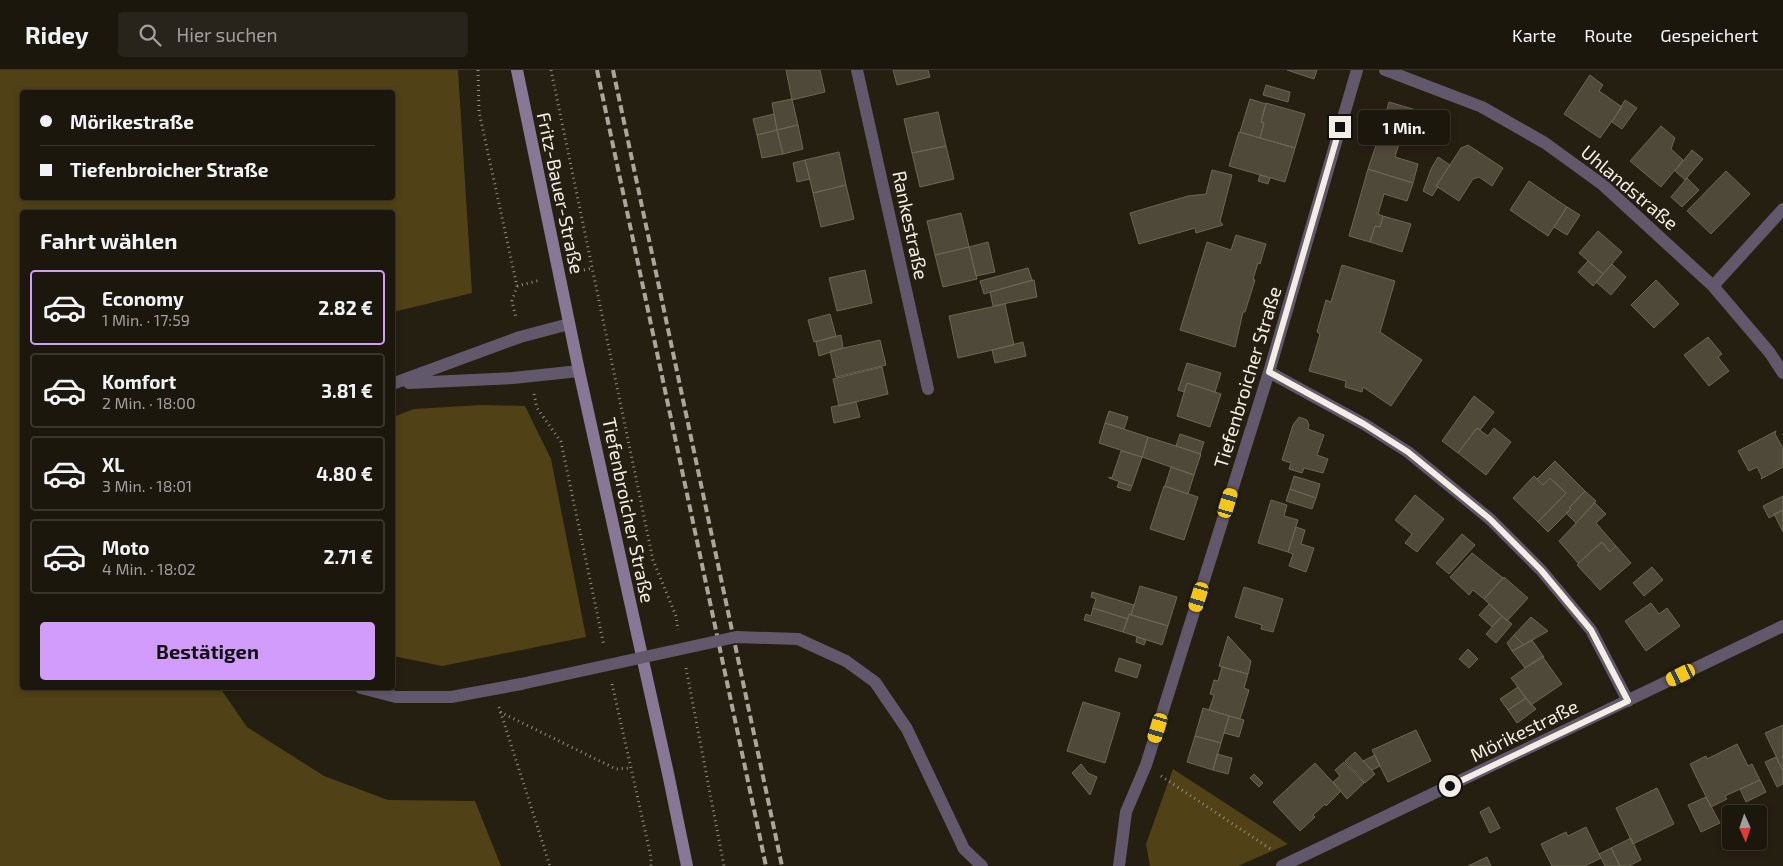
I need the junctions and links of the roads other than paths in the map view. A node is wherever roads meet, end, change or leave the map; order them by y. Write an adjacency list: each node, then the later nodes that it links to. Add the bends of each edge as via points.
1 (517, 70): 7 (main road, Fritz-Bauer-Straße)
2 (857, 70): 13 (street, Rankestraße)
3 (1356, 70): 9 (street, Tiefenbroicher Straße)
4 (1385, 70): 6 (street, Uhlandstraße, via 1482,107 1545,143 1603,185)
5 (1783, 209): 6 (street)
6 (1713, 286): 10 (street, Uhlandstraße)
7 (569, 324): 8 (main road, Tiefenbroicher Straße); 11 (street, via 520,337)
8 (579, 371): 12 (street); 18 (main road, Tiefenbroicher Straße)
9 (1269, 372): 16 (street, via 1408,452 1490,519 1541,570 1591,630); 20 (street, Tiefenbroicher Straße, via 1146,765 1126,812)
10 (1783, 373)
11 (395, 384)
12 (395, 384)
13 (928, 389)
14 (1783, 626): 16 (street, Mörikestraße)
15 (368, 690): 19 (street, bridge, via 396,697 451,697 736,637 798,639 846,661 875,682 907,730 964,849)
16 (1628, 701): 17 (street, Mörikestraße)
17 (1286, 864)
18 (687, 866)
19 (982, 866)
20 (1119, 866)

